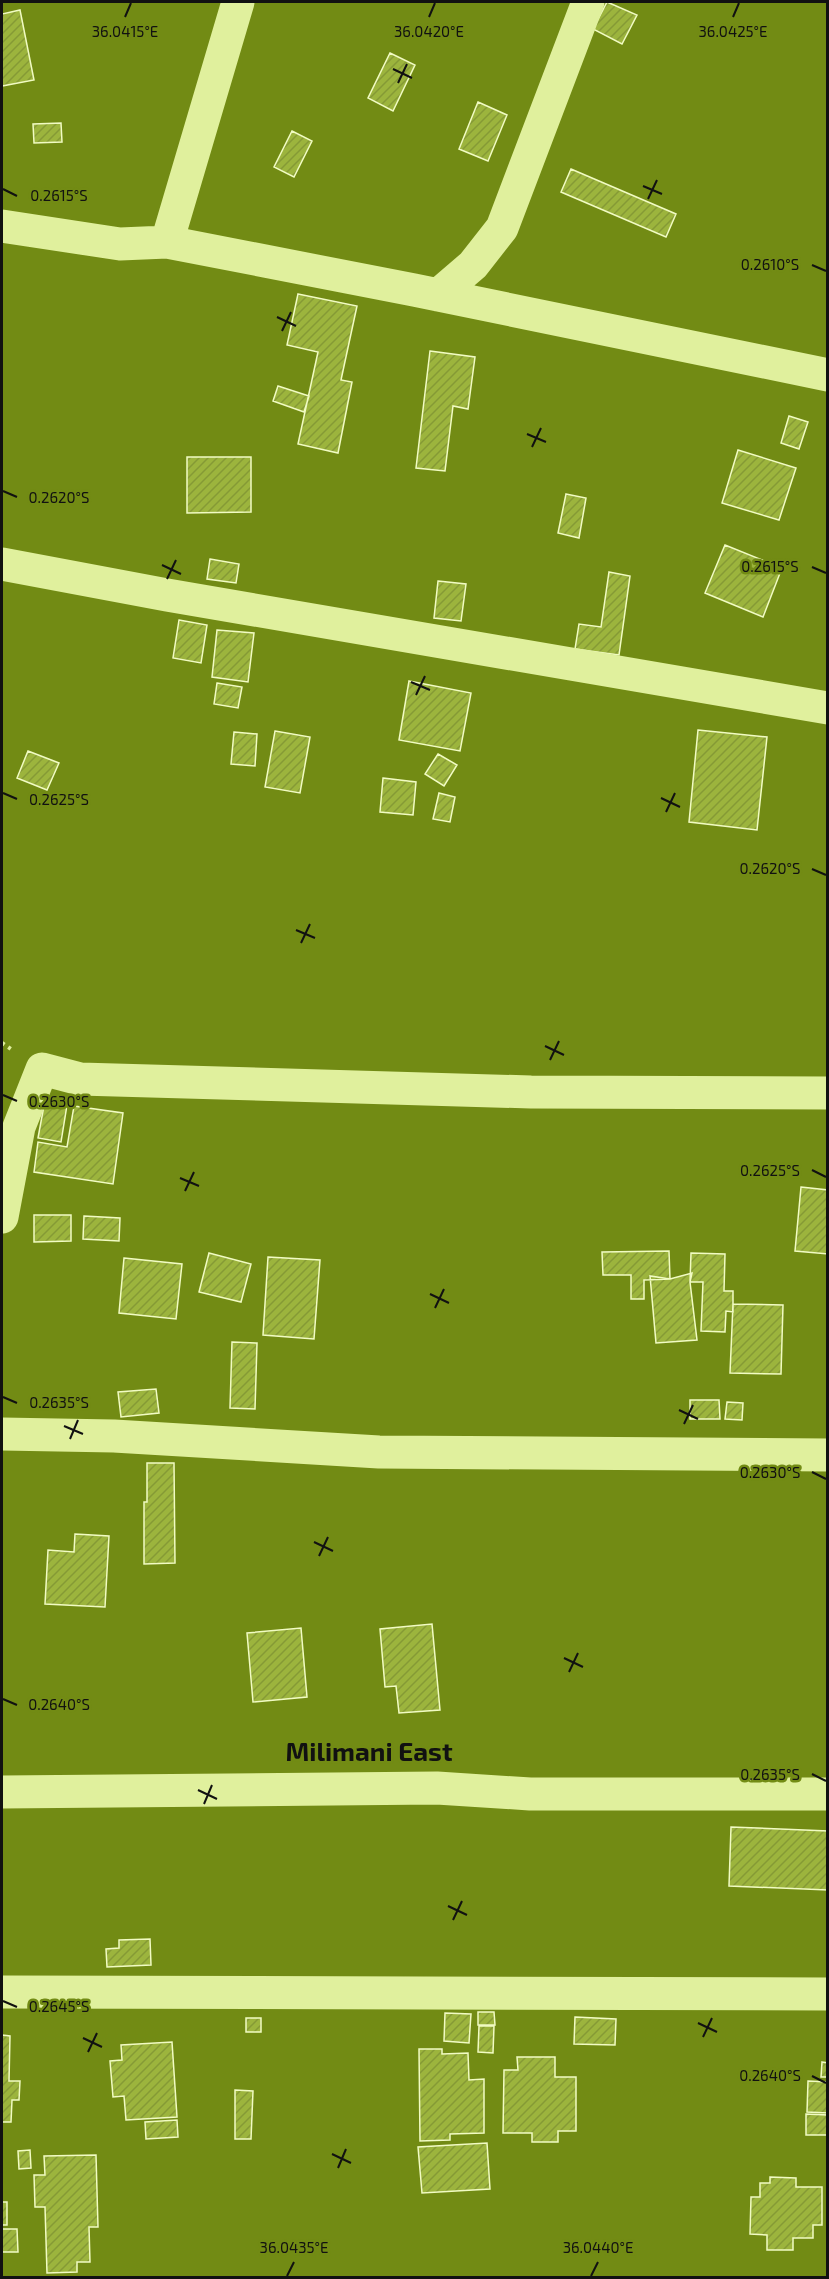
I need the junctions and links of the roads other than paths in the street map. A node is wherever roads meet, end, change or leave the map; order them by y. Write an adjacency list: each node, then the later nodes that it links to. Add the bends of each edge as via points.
1 (238, 2): 4 (street)
2 (588, 2): 5 (street, via 502,228 473,264)
3 (2, 226): 4 (street, via 120,244)
4 (167, 242): 5 (street)
5 (438, 295): 6 (street)
6 (828, 375)
7 (2, 564): 8 (street)
8 (828, 708)
9 (828, 1093): 10 (street, via 531,1092 80,1079 42,1069 19,1127)
10 (2, 1216)
11 (2, 1434): 12 (street, via 114,1436 379,1452)
12 (828, 1455)
13 (2, 1792): 14 (street, via 437,1788 530,1794)
14 (828, 1794)
15 (2, 1992): 16 (street)
16 (828, 1994)

